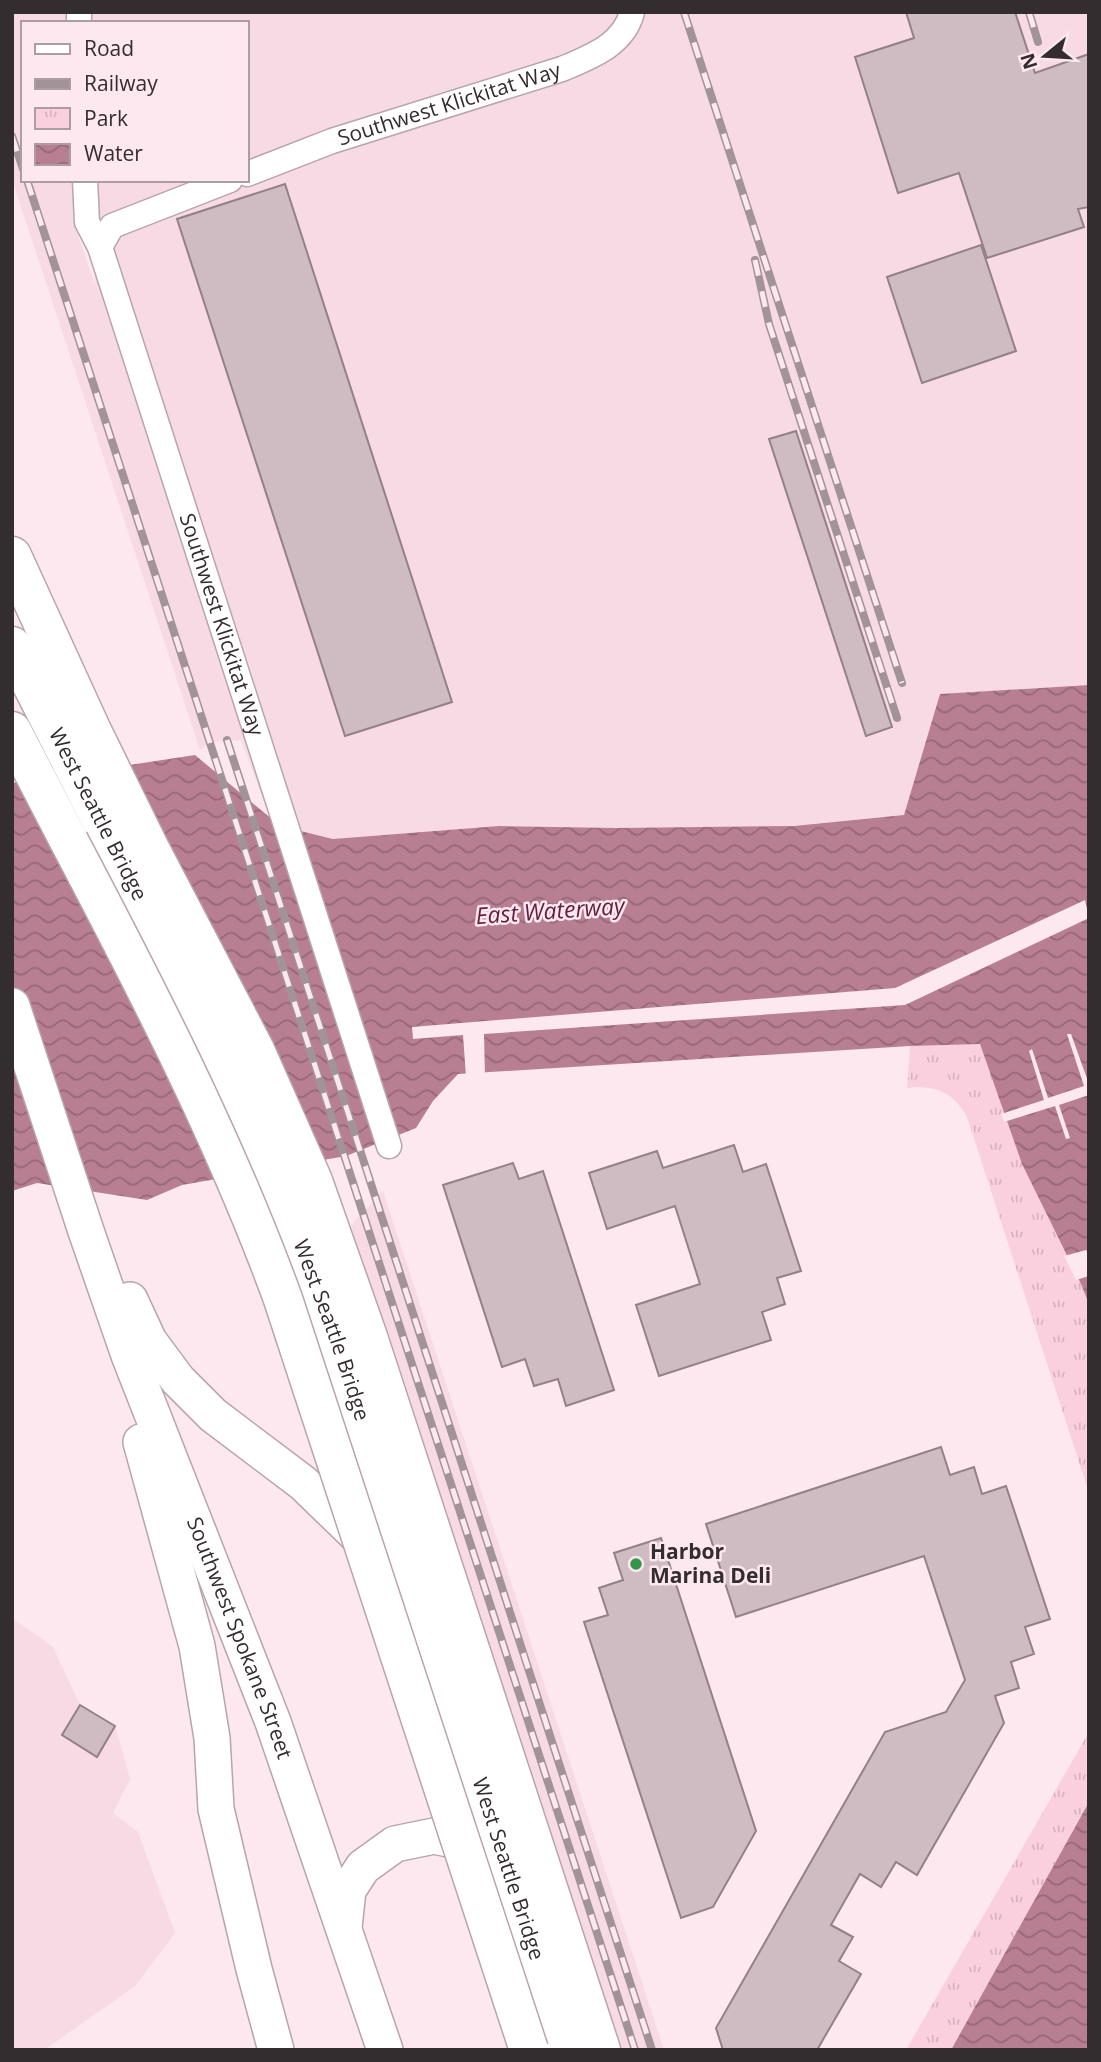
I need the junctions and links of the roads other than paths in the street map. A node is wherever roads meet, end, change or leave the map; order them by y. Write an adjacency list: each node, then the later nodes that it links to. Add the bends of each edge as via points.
1 (632, 12): 2 (street, Southwest Klickitat Way, via 621,37 562,69 332,141)
2 (248, 174)
3 (85, 182): 5 (street, Southwest Klickitat Way, via 88,222)
4 (225, 182): 5 (street, via 112,226)
5 (100, 247): 12 (street, Southwest Klickitat Way)
6 (12, 556): 22 (highway, via 143,835 255,1051 313,1181)
7 (12, 646): 21 (highway, West Seattle Bridge, via 184,983 277,1180 337,1340)
8 (12, 731): 10 (highway, West Seattle Bridge)
9 (12, 747): 10 (highway)
10 (69, 841): 18 (highway, West Seattle Bridge, bridge, via 202,1104 257,1229)
11 (12, 1006): 13 (street, Southwest Spokane Street)
12 (388, 1146)
13 (86, 1231): 14 (street, via 108,1250 149,1341 178,1380 213,1415 303,1483 373,1550 400,1586 427,1644); 15 (street, Southwest Spokane Street, via 129,1355 273,1721); 16 (street, via 85,1264 92,1303 146,1457 197,1646 212,1738 216,1809)
14 (500, 1869): 15 (street, via 468,1843 433,1836 395,1844 363,1867 348,1890); 19 (street, via 510,1940); 20 (street)
15 (344, 1927): 17 (street, Southwest Spokane Street)
16 (276, 2050)
17 (385, 2050)
18 (529, 2050)
19 (544, 2050)
20 (560, 2050)
21 (567, 2050)
22 (601, 2050)

